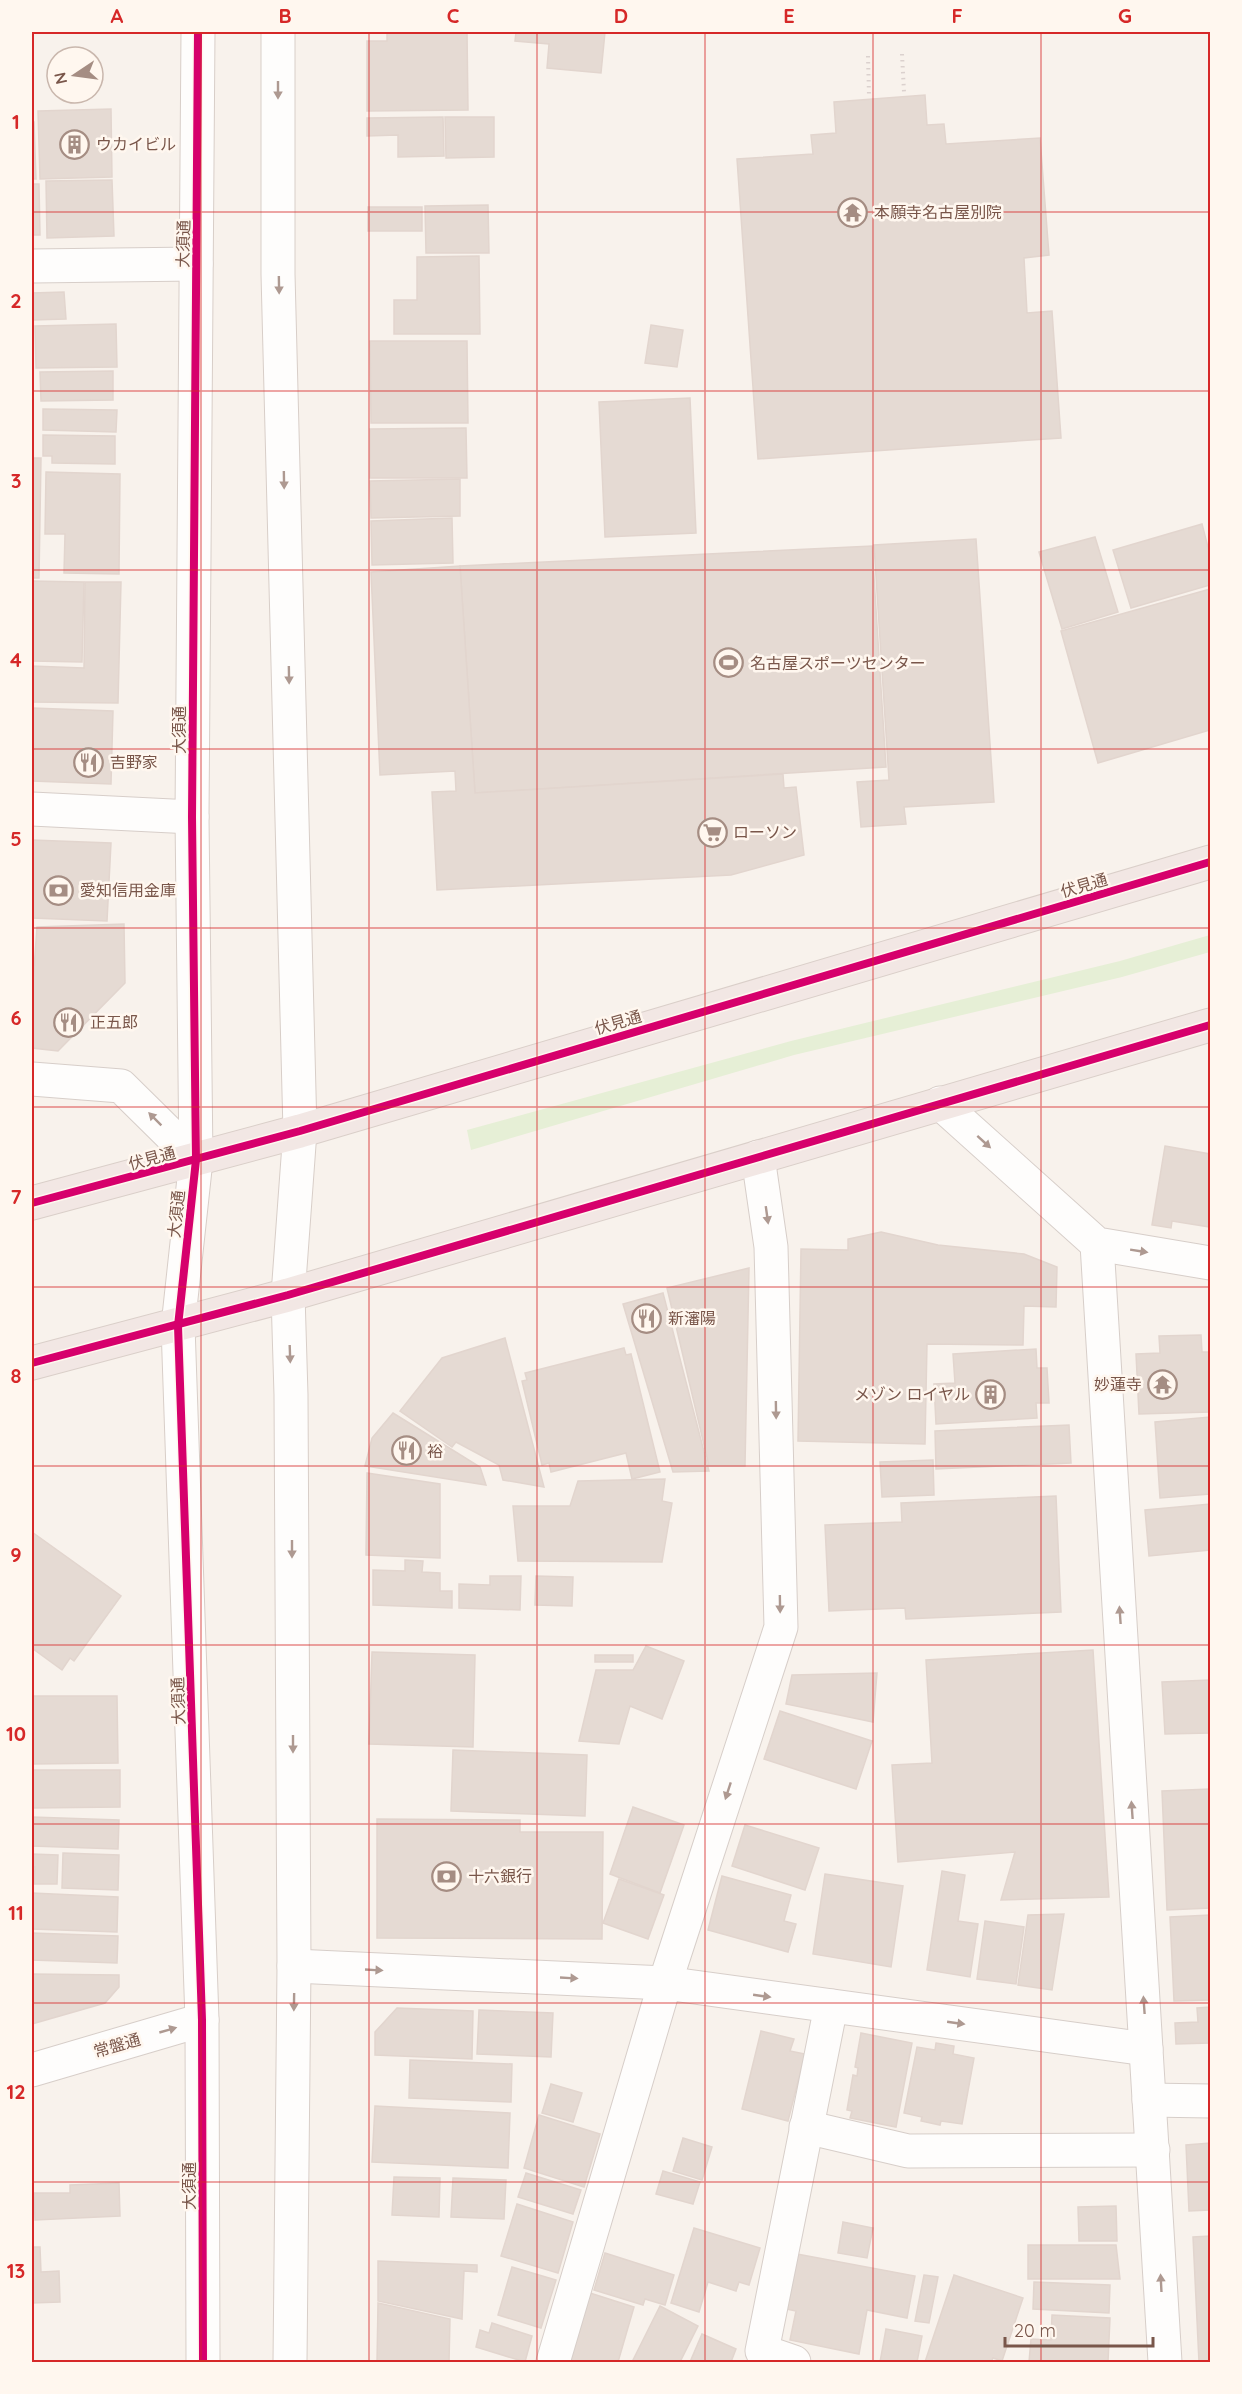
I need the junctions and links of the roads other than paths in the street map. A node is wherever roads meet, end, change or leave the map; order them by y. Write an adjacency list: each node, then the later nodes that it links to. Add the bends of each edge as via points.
1 (198, 32): 3 (street, 大須通)
2 (278, 32): 11 (street, one-way to 11, via 278,274)
3 (196, 264): 4 (street); 6 (street, 大須通)
4 (32, 266)
5 (32, 809): 6 (street)
6 (192, 817): 13 (street, 大須通)
7 (1210, 862): 11 (highway, 伏見通)
8 (1210, 1025): 10 (highway)
9 (32, 1079): 13 (street, one-way to 9, via 121,1086)
10 (940, 1103): 12 (highway); 15 (street, one-way to 15)
11 (300, 1131): 13 (highway, 伏見通); 17 (street)
12 (758, 1157): 17 (highway); 21 (street, one-way to 21, via 771,1247 781,1627)
13 (196, 1160): 14 (highway, 伏見通); 18 (street, 大須通)
14 (32, 1203)
15 (1097, 1244): 16 (street, one-way to 16); 24 (street, one-way to 15)
16 (1210, 1263)
17 (288, 1295): 18 (highway); 20 (street, one-way to 20)
18 (178, 1326): 19 (highway); 23 (street, 大須通)
19 (32, 1363)
20 (294, 1966): 21 (street, one-way to 21); 31 (street, one-way to 31)
21 (665, 1983): 22 (street, one-way to 22); 32 (street)
22 (831, 2006): 24 (street, one-way to 24); 28 (street)
23 (202, 2020): 25 (street, 常盤通, one-way to 23); 30 (street, 大須通)
24 (1146, 2049): 26 (street)
25 (32, 2070)
26 (1149, 2100): 27 (street); 29 (street)
27 (1210, 2101)
28 (806, 2127): 29 (street, via 908,2151); 33 (street, via 762,2351)
29 (1153, 2150): 34 (street, one-way to 29)
30 (203, 2362)
31 (290, 2362)
32 (553, 2362)
33 (794, 2362)
34 (1165, 2362)

